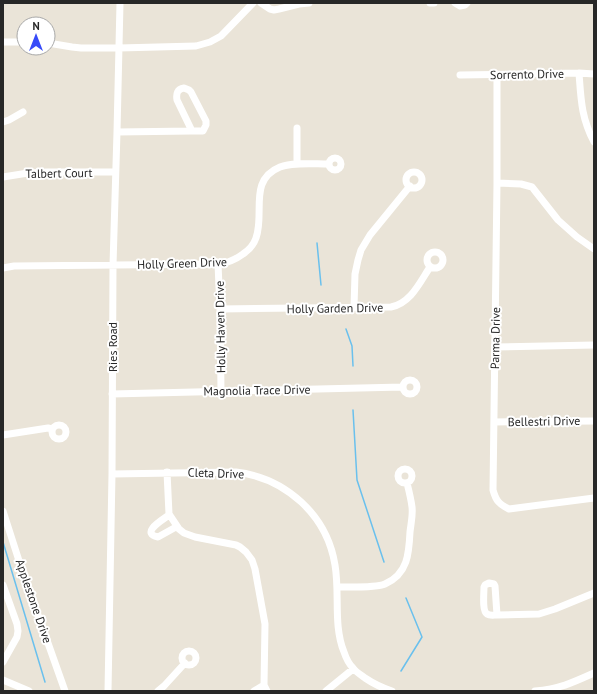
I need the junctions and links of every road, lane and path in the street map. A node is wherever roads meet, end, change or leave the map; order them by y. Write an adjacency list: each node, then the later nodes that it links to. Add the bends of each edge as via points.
1 (120, 3): 12 (street, Ries Road)
2 (252, 3): 12 (street, via 221,36 210,42 196,46)
3 (261, 3): 4 (street, via 274,10)
4 (309, 3)
5 (430, 3): 6 (street)
6 (434, 3)
7 (454, 3): 8 (street, via 460,6)
8 (467, 3)
9 (3, 42): 10 (street)
10 (16, 42)
11 (56, 44): 12 (street)
12 (119, 48): 21 (street, Ries Road)
13 (579, 73): 14 (street, Sorrento Drive); 15 (street, Sorrento Drive); 22 (street, via 582,112)
14 (497, 74): 16 (street, Sorrento Drive); 27 (street, Parma Drive)
15 (594, 74)
16 (460, 75)
17 (23, 112): 18 (street)
18 (3, 122)
19 (297, 128): 23 (street)
20 (192, 131): 20 (street, via 203,130 206,121 191,92 182,89 177,92 177,100); 21 (street)
21 (118, 132): 25 (street, Ries Road)
22 (594, 142)
23 (298, 164): 24 (street, Holly Green Drive); 30 (street, Holly Green Drive, via 280,167 264,180 259,193 258,226 254,243 236,259)
24 (328, 164)
25 (115, 172): 26 (street, Talbert Court, via 47,172); 31 (street, Ries Road)
26 (3, 177)
27 (497, 183): 29 (street, via 532,187 558,220); 37 (street, Parma Drive)
28 (410, 186): 34 (street, via 361,250 355,274)
29 (594, 249)
30 (218, 264): 31 (street, Holly Green Drive); 35 (street, Holly Haven Drive)
31 (113, 265): 32 (street, Holly Green Drive); 40 (street, Ries Road)
32 (4, 267)
33 (430, 267): 34 (street, Holly Garden Drive, via 412,295 397,306)
34 (354, 307): 35 (street, Holly Garden Drive)
35 (220, 310): 39 (street, Holly Haven Drive)
36 (594, 345): 37 (street)
37 (495, 346): 42 (street, Parma Drive)
38 (403, 387): 39 (street, Magnolia Trace Drive)
39 (221, 391): 40 (street, Magnolia Trace Drive)
40 (112, 394): 46 (street, Ries Road)
41 (594, 421): 42 (street, Bellestri Drive)
42 (494, 422): 48 (street, Parma Drive, via 493,490 502,506 509,509)
43 (52, 428): 44 (street)
44 (3, 435)
45 (167, 472): 46 (street, Cleta Drive); 50 (street); 53 (street, Cleta Drive, via 245,473 288,491 318,520 326,536 333,555)
46 (112, 474): 64 (street, Ries Road)
47 (406, 483): 53 (street, via 412,512 409,551 402,570 389,582 380,586)
48 (594, 498)
49 (3, 511): 63 (street, Applestone Drive)
50 (170, 515): 51 (street); 51 (street, via 153,527 151,532 158,537)
51 (176, 527): 61 (street, via 189,535 236,545 252,560 264,615)
52 (3, 585): 56 (street, via 18,631)
53 (336, 587): 58 (street, Cleta Drive, via 340,642)
54 (594, 593): 55 (street, via 539,614)
55 (497, 615)
56 (3, 662)
57 (185, 663): 65 (street)
58 (353, 669): 67 (street); 68 (street, via 377,686)
59 (594, 673): 69 (street, via 566,686)
60 (3, 680): 62 (street)
61 (266, 688): 66 (street)
62 (29, 691)
63 (65, 691)
64 (108, 691)
65 (158, 691)
66 (254, 691)
67 (326, 691)
68 (392, 691)
69 (535, 691)

